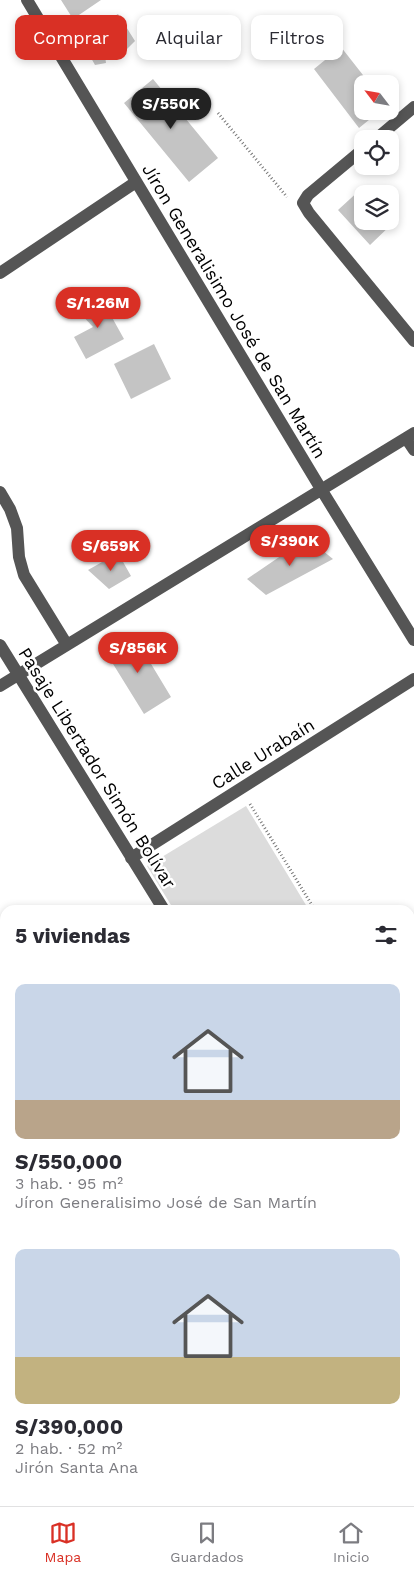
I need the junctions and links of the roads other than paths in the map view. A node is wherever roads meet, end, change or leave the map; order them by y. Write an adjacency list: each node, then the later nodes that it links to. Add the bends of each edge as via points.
1 (27, 0): 5 (street, Jíron Generalisimo José de San Martín)
2 (414, 107): 3 (street)
3 (387, 130)
4 (354, 157): 7 (street, via 308,195 303,203)
5 (136, 182): 6 (street); 10 (street, Jíron Generalisimo José de San Martín)
6 (0, 272)
7 (414, 342)
8 (410, 436): 9 (street); 10 (street)
9 (414, 450)
10 (321, 489): 12 (street, Jíron Generalisimo José de San Martín); 14 (street)
11 (0, 492): 14 (street, via 17,528 24,575)
12 (414, 640)
13 (0, 645): 15 (street, Pasaje Libertador Simón Bolívar)
14 (66, 645): 15 (street)
15 (18, 675): 17 (street); 18 (street, Pasaje Libertador Simón Bolívar)
16 (414, 679): 18 (street, Calle Urabaín)
17 (0, 686)
18 (131, 858): 19 (street, Pasaje Libertador Simón Bolívar)
19 (161, 905)

